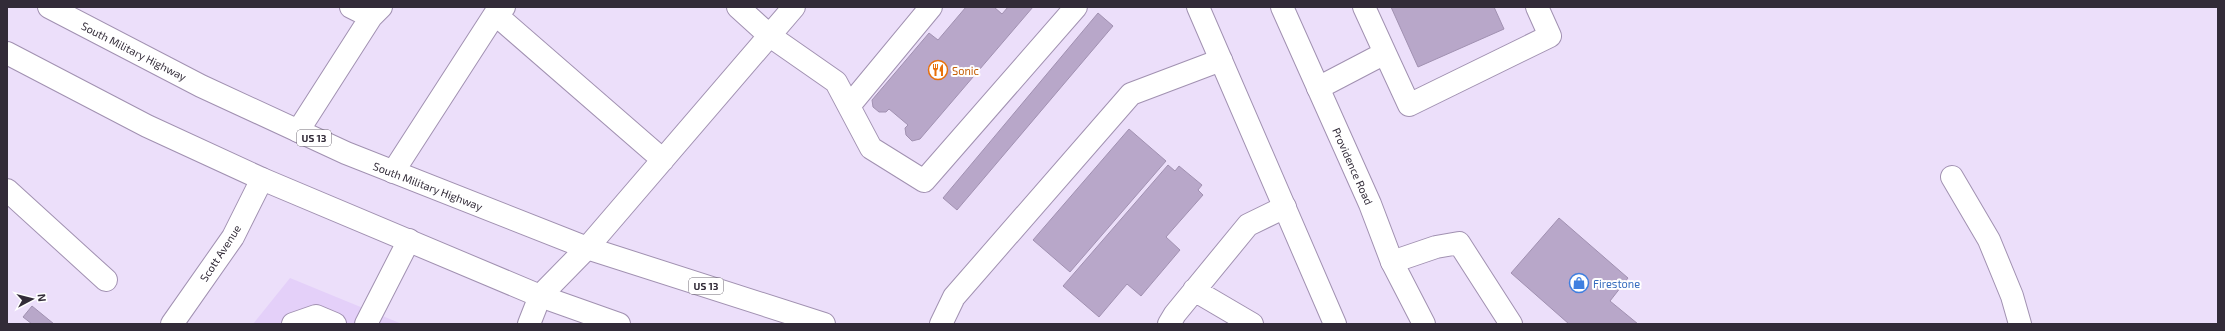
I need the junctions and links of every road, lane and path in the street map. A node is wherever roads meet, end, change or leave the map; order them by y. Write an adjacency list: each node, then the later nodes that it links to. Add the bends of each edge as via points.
1 (49, 7): 19 (main road, South Military Highway / US 13, via 201,86)
2 (351, 7): 12 (main road)
3 (738, 7): 13 (main road)
4 (794, 7): 13 (main road)
5 (931, 7): 18 (main road)
6 (1076, 7): 18 (main road, via 924,181 871,148)
7 (1198, 7): 16 (main road)
8 (1282, 7): 17 (main road, Providence Road)
9 (1364, 7): 15 (main road)
10 (1537, 7): 15 (main road, via 1550,36 1409,105)
11 (499, 11): 20 (main road); 21 (main road)
12 (376, 12): 19 (main road)
13 (770, 36): 18 (main road, via 836,82); 20 (main road)
14 (7, 52): 23 (main road, via 146,126)
15 (1385, 53): 17 (main road)
16 (1222, 60): 25 (main road); 39 (main road, via 1131,94 954,298)
17 (1318, 88): 28 (main road, Providence Road, via 1370,204)
18 (849, 106)
19 (298, 131): 21 (main road, South Military Highway / US 13)
20 (663, 160): 27 (main road)
21 (393, 172): 27 (main road, South Military Highway / US 13)
22 (1952, 177): 45 (main road, via 1989,240 2012,296)
23 (262, 179): 26 (main road); 32 (main road, Scott Avenue, via 233,237)
24 (7, 190): 29 (main road)
25 (1285, 207): 30 (main road, via 1248,225); 42 (main road)
26 (409, 240): 31 (main road); 35 (main road)
27 (587, 248): 31 (main road); 38 (main road, South Military Highway / US 13)
28 (1392, 262): 43 (main road, Providence Road); 44 (main road, via 1436,247 1459,243)
29 (106, 280)
30 (1194, 290): 40 (main road); 41 (main road)
31 (540, 296): 36 (main road); 37 (main road)
32 (172, 324)
33 (293, 324): 34 (main road, via 316,316)
34 (335, 324)
35 (366, 324)
36 (529, 324)
37 (618, 324)
38 (824, 324)
39 (941, 324)
40 (1169, 324)
41 (1252, 324)
42 (1335, 324)
43 (1424, 324)
44 (1511, 324)
45 (2020, 324)

